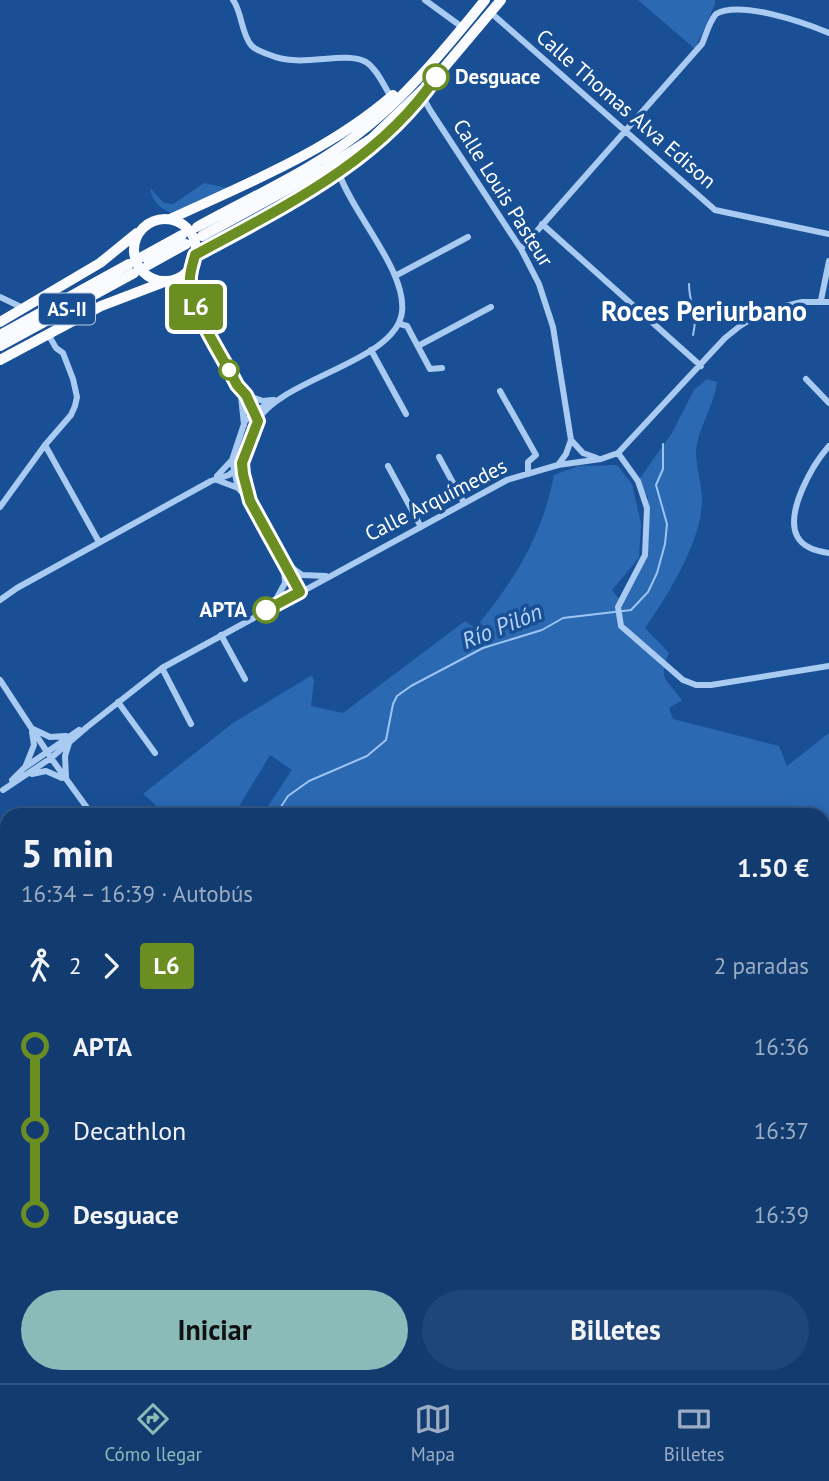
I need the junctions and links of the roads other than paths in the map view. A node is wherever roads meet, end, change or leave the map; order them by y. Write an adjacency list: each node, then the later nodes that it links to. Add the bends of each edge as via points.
1 (233, 0): 11 (street, via 250,45 280,60 353,58 367,63)
2 (425, 0): 6 (street)
3 (485, 0): 6 (highway)
4 (501, 0): 5 (highway)
5 (490, 12): 9 (highway); 12 (street, Calle Thomas Alva Edison)
6 (462, 27): 8 (highway)
7 (829, 33): 12 (street, via 760,3 725,6 715,14 702,44)
8 (432, 61): 9 (highway, via 366,128 199,231 323,170 371,139); 11 (highway)
9 (437, 76): 10 (highway)
10 (427, 92): 13 (highway, via 383,138); 20 (street, Calle Louis Pasteur, via 424,99 429,110)
11 (391, 97): 14 (highway, via 316,151)
12 (625, 131): 15 (street); 17 (street, Calle Thomas Alva Edison, via 715,210)
13 (339, 173): 21 (highway); 25 (street)
14 (170, 219): 16 (highway, via 153,220); 21 (highway, via 191,233)
15 (542, 224): 20 (street); 40 (street)
16 (139, 232): 26 (highway, via 136,265 146,276); 31 (highway, via 100,263)
17 (829, 234)
18 (468, 237): 25 (street)
19 (184, 240): 22 (highway)
20 (521, 248): 51 (street, Calle Louis Pasteur, via 553,327)
21 (195, 255): 24 (highway)
22 (145, 261)
23 (829, 261): 28 (street)
24 (191, 267): 26 (highway); 29 (street)
25 (395, 276): 33 (street, via 401,287)
26 (166, 282): 29 (street, via 183,290); 34 (highway, via 101,306)
27 (0, 297): 31 (street)
28 (825, 301): 40 (street, Calle Arquímedes, via 802,302 756,316 725,338)
29 (194, 303): 44 (street)
30 (491, 307): 37 (street)
31 (23, 308): 32 (highway)
32 (0, 322)
33 (400, 324): 37 (street, via 407,326); 38 (street, via 384,343)
34 (48, 334): 39 (highway); 52 (street, via 63,353 77,397 71,415)
35 (0, 335): 36 (highway, AS-II, via 131,268)
36 (0, 346)
37 (418, 346): 41 (street, via 430,369)
38 (371, 349): 45 (street); 48 (street)
39 (0, 360)
40 (701, 366): 54 (street, Calle Arquímedes)
41 (442, 368)
42 (806, 379): 46 (street)
43 (500, 391): 62 (street, via 536,455 528,462)
44 (243, 396): 45 (street); 47 (street); 50 (street)
45 (278, 399): 47 (street); 49 (street)
46 (829, 404)
47 (255, 412): 49 (street); 50 (street)
48 (407, 414)
49 (260, 418): 58 (street)
50 (244, 425): 57 (street)
51 (571, 440): 56 (street, via 583,453); 59 (street)
52 (45, 445): 68 (street); 70 (street)
53 (829, 446): 71 (street, via 808,475 795,525 804,545)
54 (618, 453): 56 (street, Calle Arquímedes); 78 (street, via 638,481 647,508 645,555 618,607 621,626 683,680 696,685)
55 (439, 457): 67 (street)
56 (601, 459): 59 (street, Calle Arquímedes)
57 (232, 460): 61 (street); 63 (street)
58 (242, 463): 61 (street); 65 (street)
59 (558, 465): 62 (street, Calle Arquímedes)
60 (388, 466): 69 (street)
61 (233, 471): 63 (street); 64 (street); 65 (street)
62 (528, 474): 67 (street, Calle Arquímedes)
63 (215, 479): 64 (street); 70 (street)
64 (238, 488): 66 (street)
65 (248, 491): 66 (street)
66 (250, 501): 72 (street)
67 (464, 502): 69 (street, Calle Arquímedes)
68 (0, 507)
69 (421, 527): 73 (street, Calle Arquímedes)
70 (99, 542): 75 (street)
71 (829, 553)
72 (284, 561): 73 (street, via 302,575); 74 (street); 76 (street, via 285,583)
73 (333, 574): 74 (street, Calle Arquímedes)
74 (300, 592): 76 (street, Calle Arquímedes)
75 (0, 600)
76 (271, 608): 77 (street, Calle Arquímedes)
77 (221, 635): 79 (street, Calle Arquímedes); 80 (street)
78 (829, 666)
79 (162, 668): 82 (street, Calle Arquímedes); 83 (street)
80 (245, 679)
81 (0, 680): 84 (street)
82 (118, 702): 85 (street, Calle Arquímedes); 88 (street)
83 (191, 724)
84 (31, 727): 87 (street, via 50,737); 89 (street); 90 (street, via 34,746)
85 (87, 727): 86 (street, Calle Arquímedes); 87 (street, Calle Arquímedes)
86 (78, 730): 87 (street, Calle Arquímedes); 89 (street, Calle Arquímedes)
87 (69, 739): 89 (street, Calle Arquímedes); 92 (street, via 65,756)
88 (155, 753)
89 (49, 755): 90 (street, Calle Arquímedes); 91 (street, Calle Arquímedes); 92 (street)
90 (26, 772): 91 (street, Calle Arquímedes); 92 (street, via 46,771); 93 (street, Calle Arquímedes)
91 (16, 781): 93 (street, Calle Arquímedes)
92 (68, 782): 94 (street)
93 (1, 791)
94 (87, 808)

